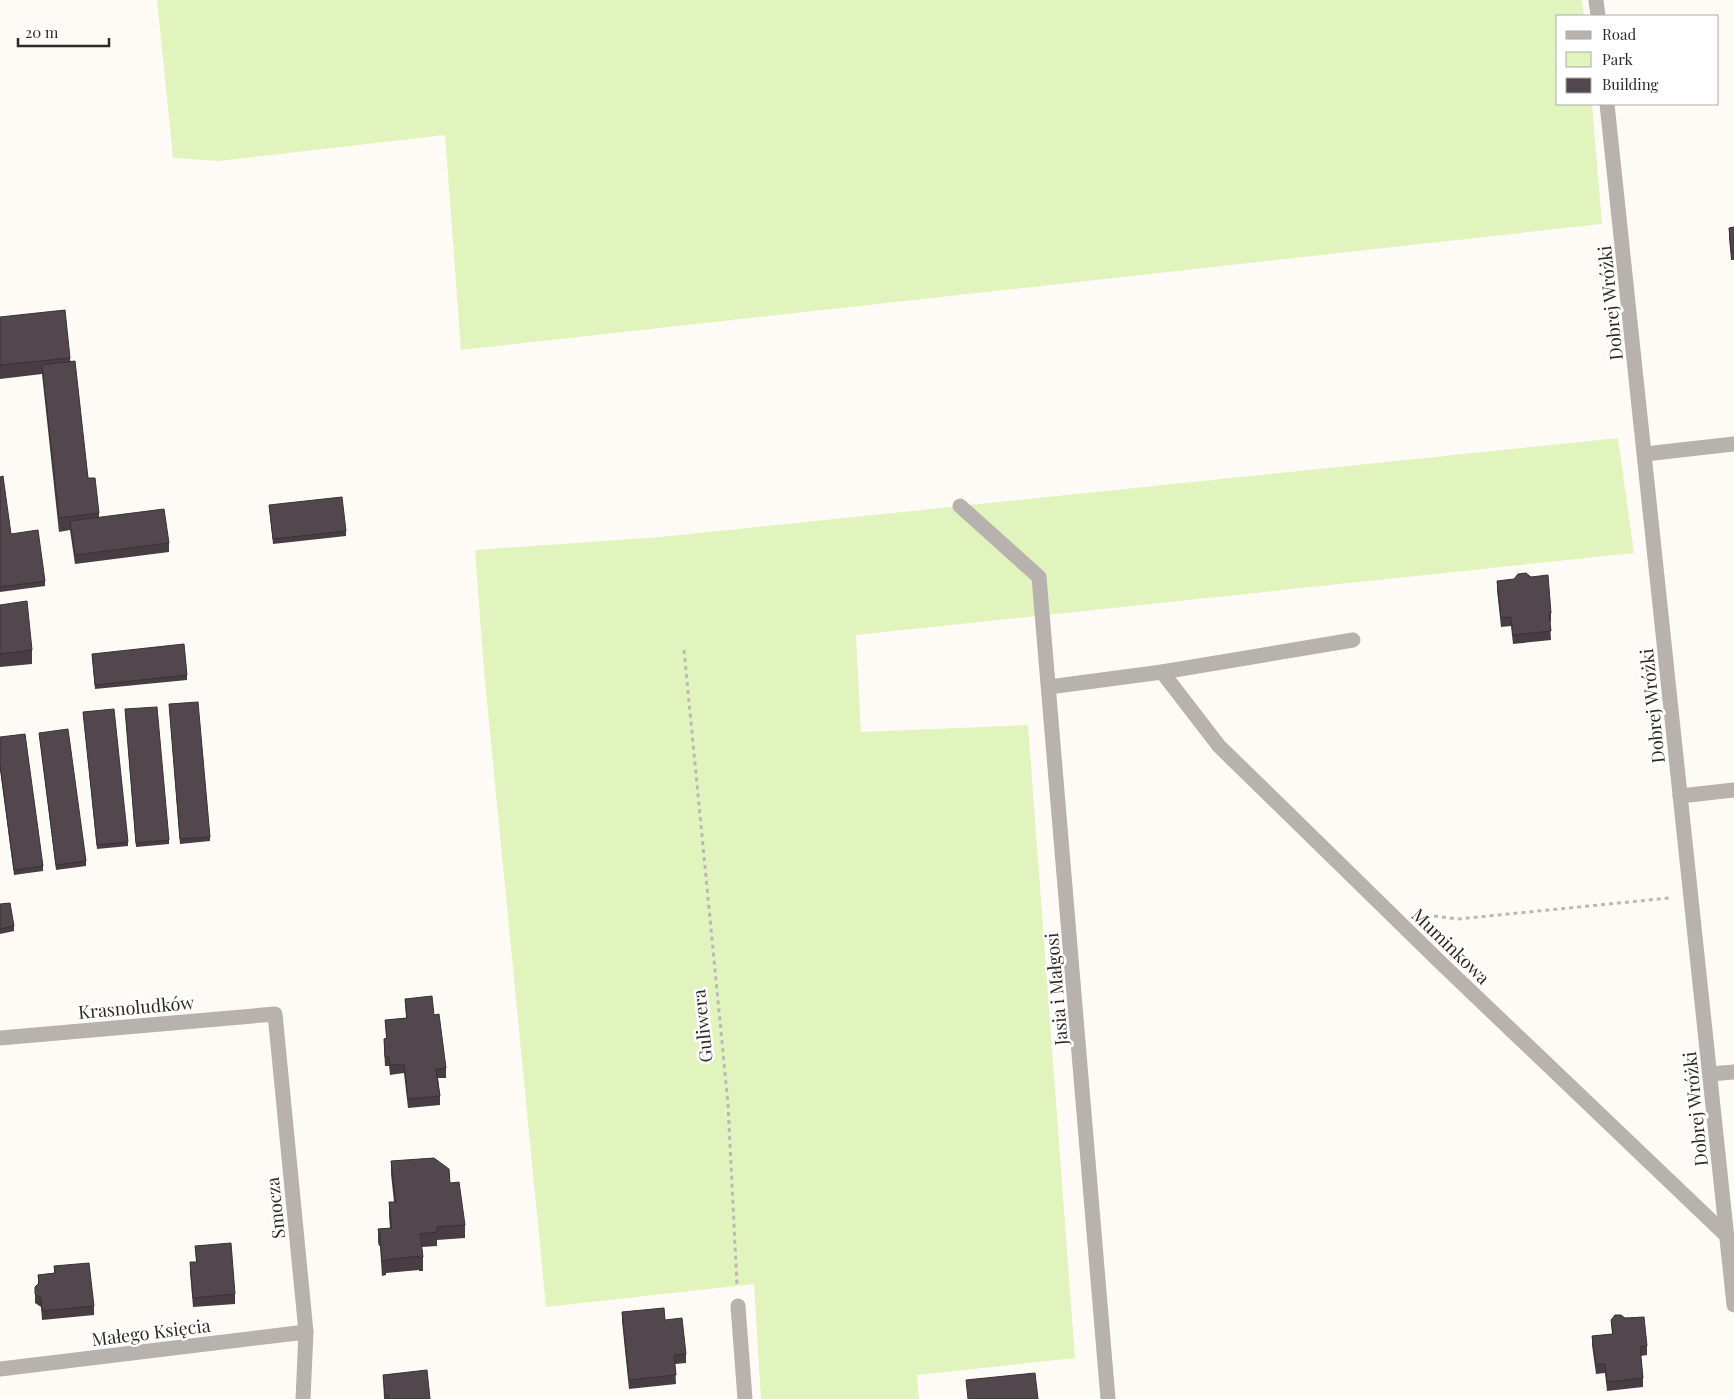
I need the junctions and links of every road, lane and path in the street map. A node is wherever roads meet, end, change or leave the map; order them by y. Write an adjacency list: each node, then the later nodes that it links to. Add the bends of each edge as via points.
1 (1596, 0): 2 (street)
2 (1598, 15)
3 (1607, 105): 5 (street, Dobrej Wróżki)
4 (1734, 444): 5 (street)
5 (1645, 454): 12 (street, Dobrej Wróżki)
6 (960, 506): 10 (street, Jasia i Małgosi, via 1039,577)
7 (1352, 640): 9 (street)
8 (684, 650): 21 (path, Guliwera, via 728,1104)
9 (1162, 672): 10 (street); 14 (street, Muminkowa, via 1219,746)
10 (1049, 687): 26 (street, Jasia i Małgosi)
11 (1734, 790): 12 (street)
12 (1680, 796): 13 (street, Dobrej Wróżki)
13 (1691, 896): 14 (path, via 1458,919); 18 (street, Dobrej Wróżki)
14 (1386, 910): 19 (street, Muminkowa)
15 (275, 1014): 16 (street, Krasnoludków); 22 (street, Smocza)
16 (0, 1038)
17 (1734, 1072): 18 (street)
18 (1710, 1074): 19 (street, Dobrej Wróżki)
19 (1727, 1236): 20 (street, Dobrej Wróżki)
20 (1734, 1305)
21 (738, 1306): 25 (street)
22 (306, 1332): 23 (street, Małego Księcia); 24 (street, Smocza)
23 (0, 1369)
24 (303, 1399)
25 (744, 1399)
26 (1108, 1399)

